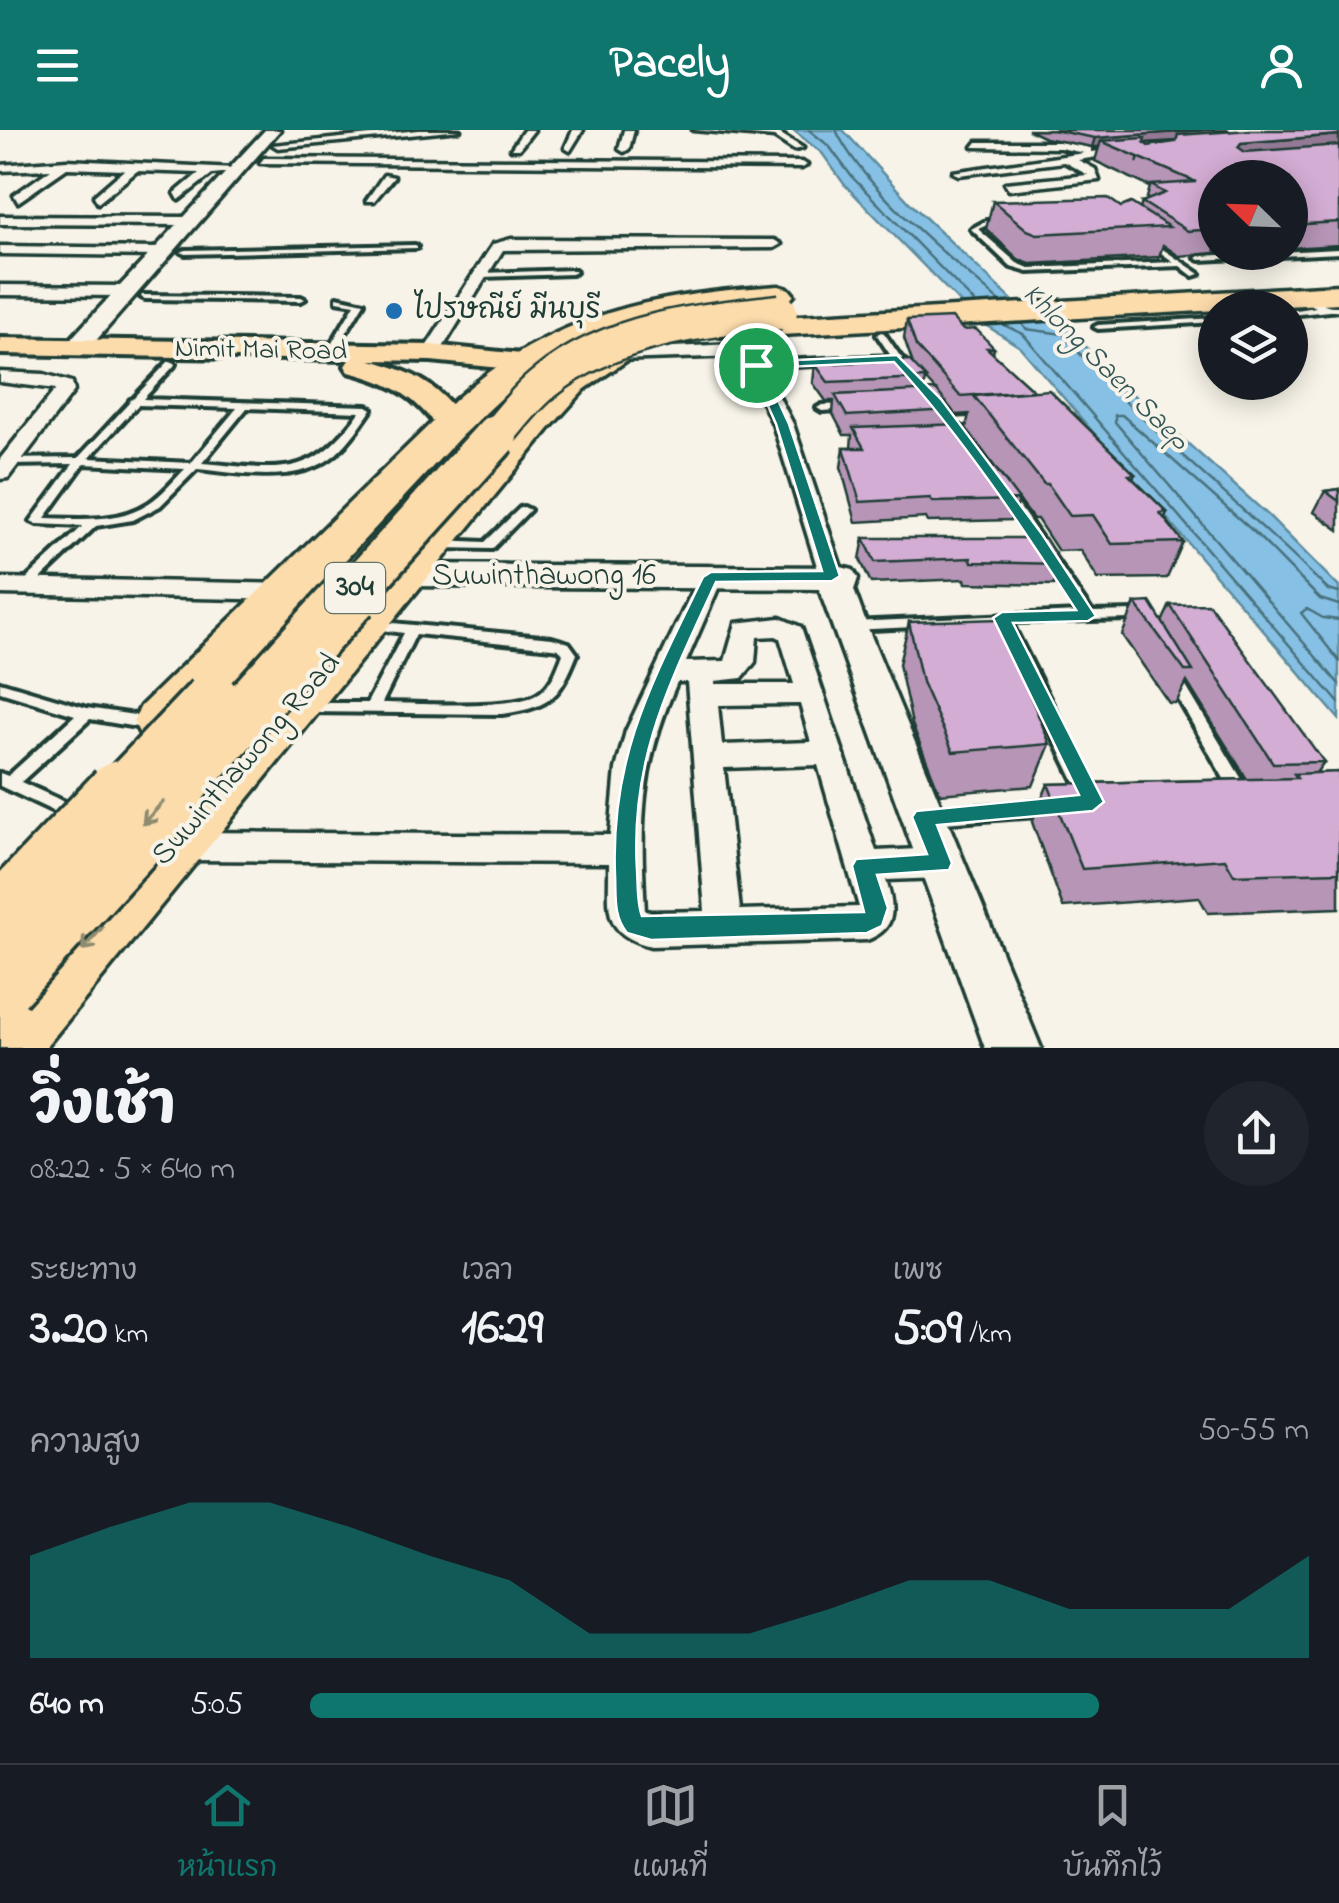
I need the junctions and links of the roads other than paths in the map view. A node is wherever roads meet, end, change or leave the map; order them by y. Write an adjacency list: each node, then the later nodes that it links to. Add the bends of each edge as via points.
1 (371, 130): 10 (street)
2 (455, 130): 8 (street)
3 (529, 130): 12 (street)
4 (578, 130): 13 (street)
5 (629, 130): 15 (street)
6 (698, 130): 7 (street)
7 (732, 130): 14 (street, via 776,134); 16 (street)
8 (421, 132): 10 (street, via 402,142)
9 (280, 135): 10 (street); 22 (main road); 28 (main road)
10 (361, 140)
11 (976, 145): 20 (street, via 1060,144)
12 (516, 147)
13 (570, 148)
14 (798, 148)
15 (624, 149)
16 (733, 150)
17 (1148, 150): 20 (street)
18 (19, 151): 23 (street)
19 (82, 151): 24 (street)
20 (1097, 153): 21 (street)
21 (1066, 158): 29 (street); 33 (street, via 1096,178)
22 (264, 162): 26 (street); 47 (main road)
23 (0, 165): 24 (street)
24 (64, 165): 25 (street); 35 (street)
25 (135, 166): 27 (street); 37 (street)
26 (801, 166)
27 (208, 171): 28 (street); 34 (street)
28 (236, 171): 40 (main road)
29 (958, 172)
30 (370, 177): 31 (street)
31 (388, 178): 32 (street); 36 (street)
32 (408, 178)
33 (1009, 186)
34 (179, 196)
35 (18, 198)
36 (370, 198)
37 (98, 199)
38 (0, 220): 40 (street)
39 (1023, 220): 48 (lane, via 986,222 974,230 1028,270)
40 (187, 222): 46 (main road)
41 (1135, 233): 48 (lane)
42 (774, 244): 51 (street, via 511,243 498,247)
43 (414, 248): 47 (lane)
44 (0, 250): 46 (street)
45 (1339, 251): 48 (lane)
46 (159, 252): 54 (main road)
47 (184, 252): 54 (main road)
48 (1192, 265): 49 (highway); 52 (highway, via 1136,277)
49 (1339, 266)
50 (572, 272): 51 (lane)
51 (481, 275): 68 (street)
52 (1002, 284)
53 (0, 290): 54 (street)
54 (140, 293): 56 (lane); 65 (main road); 66 (main road)
55 (1322, 295): 58 (highway, Suwinthawong Road / 304); 59 (lane); 125 (highway, Suwinthawong Road / 304, bridge, via 716,308 642,320 576,344 533,372 450,450); 127 (highway, Suwinthawong Road / 304, one-way to 127, bridge, via 729,316 651,330 597,350 515,410)
56 (301, 298)
57 (340, 298): 67 (lane, via 360,302)
58 (804, 308): 62 (highway, Suwinthawong Road / 304, via 771,295 667,306); 69 (highway, Suwinthawong Road / 304)
59 (1339, 308)
60 (1198, 321): 61 (lane)
61 (1098, 327)
62 (580, 332): 68 (main road); 75 (highway, Suwinthawong Road / 304)
63 (881, 334): 70 (lane)
64 (0, 346): 65 (main road, Nimit Mai Road)
65 (76, 348): 66 (main road, Nimit Mai Road)
66 (107, 348): 67 (main road, Nimit Mai Road)
67 (330, 353): 68 (main road, Nimit Mai Road)
68 (440, 353): 75 (main road, Nimit Mai Road)
69 (616, 355): 73 (street, via 732,348 748,353); 75 (highway, Suwinthawong Road / 304)
70 (897, 358): 73 (lane); 77 (lane)
71 (0, 362): 72 (main road, Nimit Mai Road)
72 (171, 364): 74 (main road, Nimit Mai Road); 78 (lane)
73 (756, 365): 92 (street, via 783,424)
74 (359, 366): 75 (main road, Nimit Mai Road); 83 (main road, via 420,386)
75 (544, 375): 83 (highway, Suwinthawong Road / 304); 91 (highway, Suwinthawong Road / 304)
76 (0, 377): 87 (street, via 65,386)
77 (921, 383)
78 (133, 402): 79 (lane); 85 (lane)
79 (245, 404): 86 (lane); 86 (lane, via 367,409 335,452 307,470)
80 (857, 406): 81 (lane)
81 (822, 408)
82 (1002, 419): 84 (lane, via 948,417)
83 (452, 426): 95 (highway, Suwinthawong Road / 304)
84 (963, 436)
85 (80, 461): 86 (lane); 87 (lane); 90 (lane, via 37,521)
86 (194, 466): 90 (lane, via 156,504 129,518)
87 (4, 467)
88 (994, 480): 98 (lane)
89 (524, 510): 91 (lane, via 488,546)
90 (93, 522): 94 (lane)
91 (417, 559): 93 (main road, Suwinthawong 16); 101 (highway, Suwinthawong Road / 304)
92 (832, 576): 93 (main road, Suwinthawong 16); 100 (main road, via 841,578 836,590)
93 (711, 577): 104 (street)
94 (21, 583): 95 (street)
95 (290, 592): 111 (highway, Suwinthawong Road / 304)
96 (1153, 614): 97 (lane)
97 (1136, 615): 98 (lane); 102 (lane)
98 (1088, 616): 99 (lane)
99 (1002, 618): 100 (lane); 117 (lane)
100 (849, 626): 119 (main road)
101 (388, 627): 108 (highway, Suwinthawong Road / 304); 109 (lane); 109 (lane, via 552,644 570,654 557,688 527,706)
102 (1146, 632)
103 (1166, 666): 116 (lane)
104 (666, 672): 105 (street); 121 (street, via 634,751)
105 (702, 684): 107 (street); 107 (street, via 738,669 745,629 780,627 792,634); 113 (street)
106 (0, 687): 110 (lane)
107 (811, 694): 112 (street)
108 (290, 708): 109 (lane); 120 (highway, Suwinthawong Road / 304)
109 (372, 708)
110 (86, 713): 111 (lane); 114 (lane)
111 (158, 725): 115 (highway, Suwinthawong Road / 304)
112 (828, 753): 113 (street); 123 (street)
113 (708, 757): 126 (street)
114 (5, 780): 115 (lane)
115 (86, 796): 120 (highway, 304, via 146,763 190,765 203,776); 124 (highway, Suwinthawong Road / 304)
116 (1246, 801)
117 (1092, 803)
118 (1058, 808): 119 (lane)
119 (923, 817): 122 (main road)
120 (190, 826): 121 (street); 128 (highway, Suwinthawong Road / 304, one-way to 128)
121 (625, 849): 126 (street, via 628,917 635,925)
122 (941, 863): 123 (street); 129 (main road)
123 (864, 866): 126 (street, via 877,908 867,923)
124 (0, 882)
125 (0, 922)
126 (724, 927)
127 (0, 982)
128 (0, 1044)
129 (1014, 1048)

